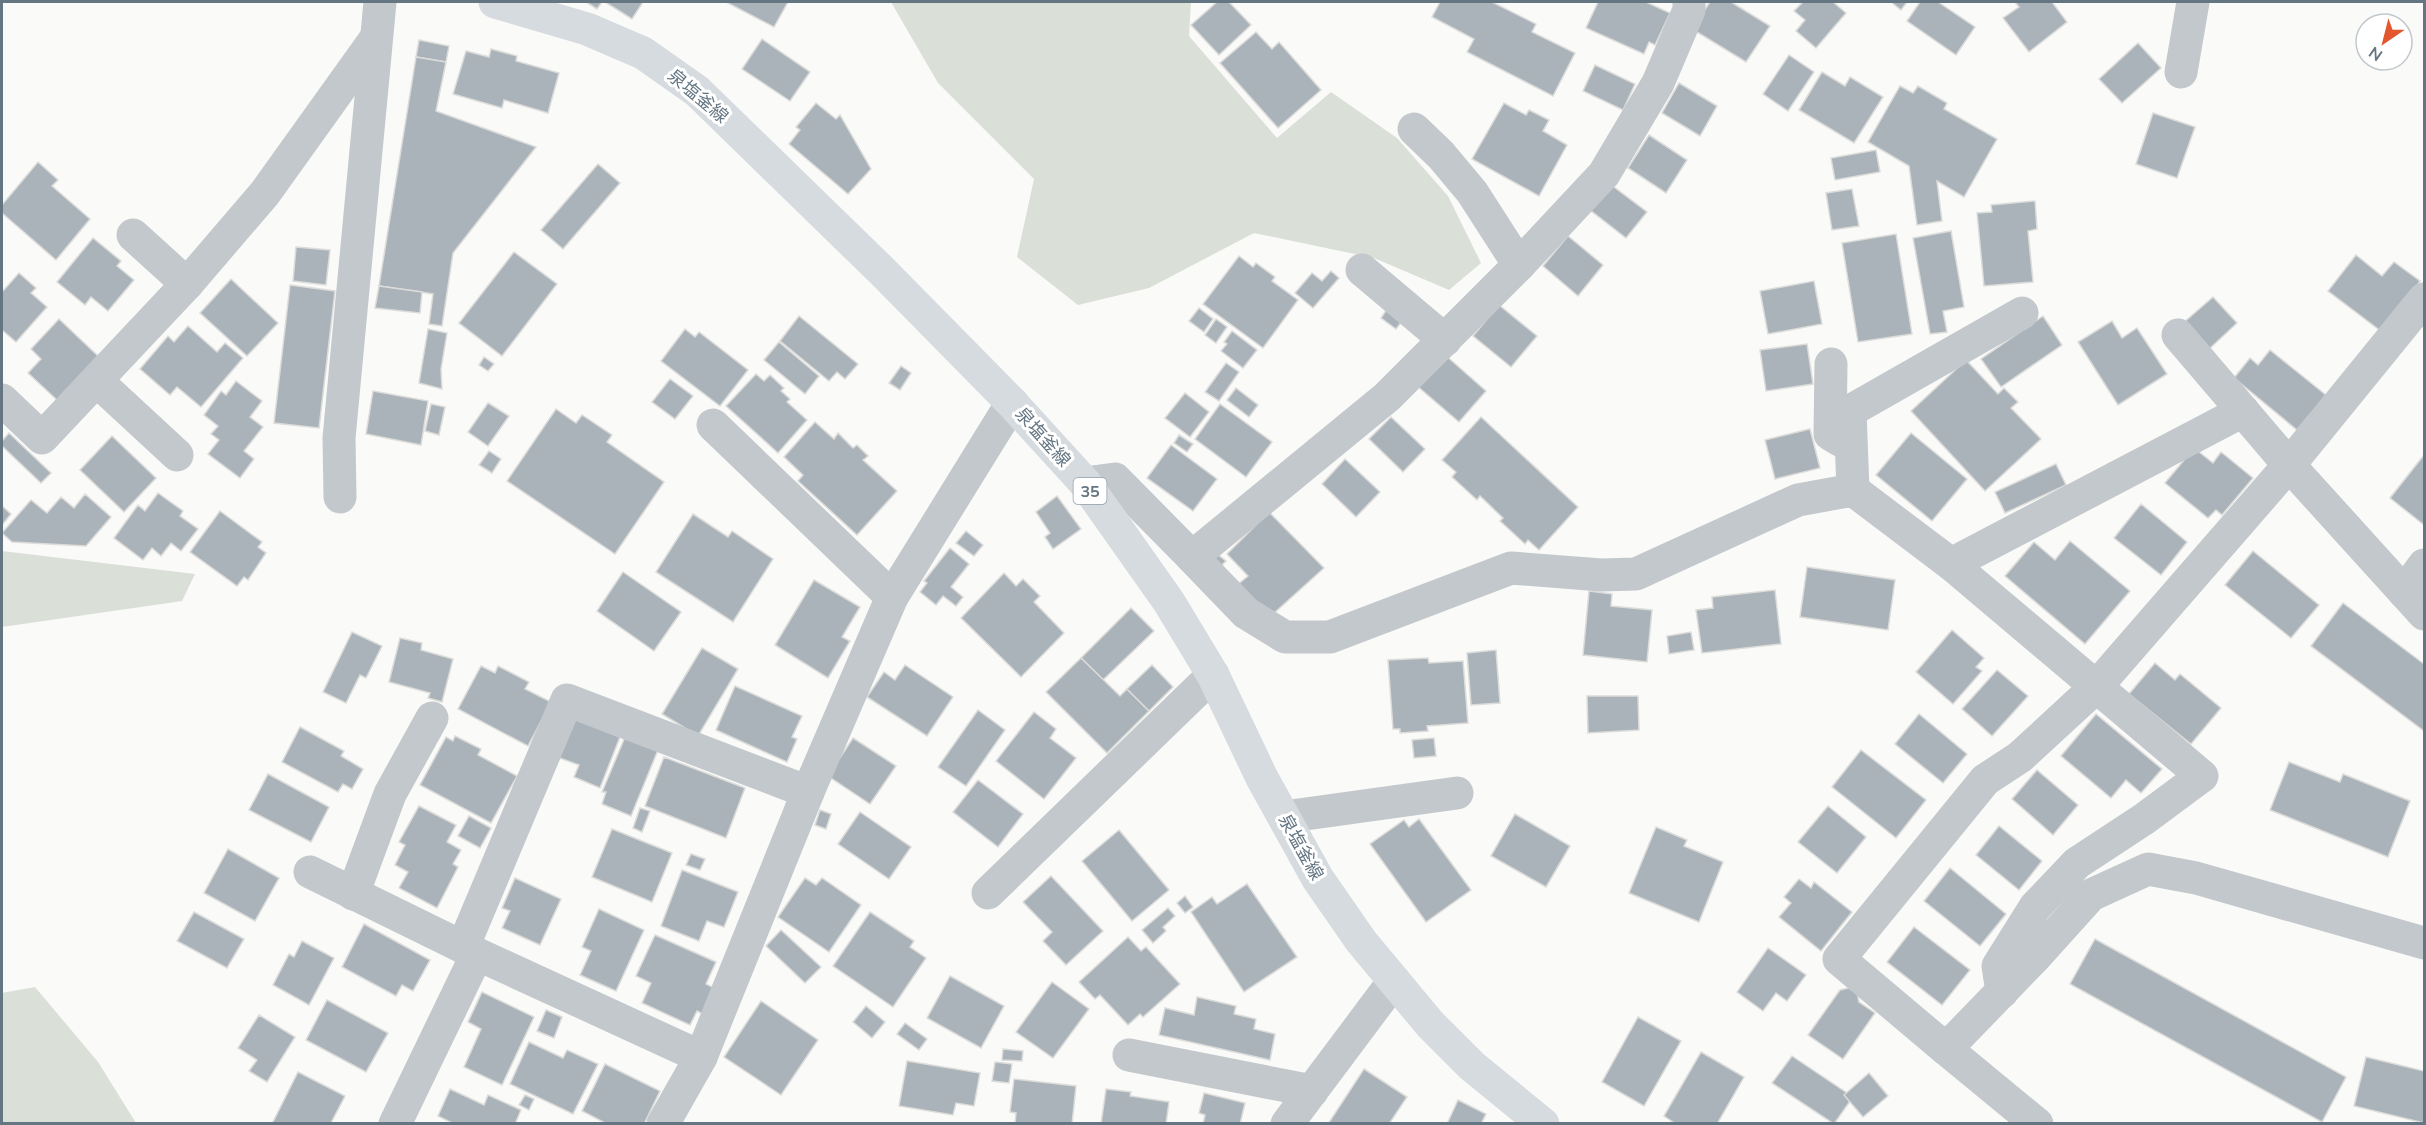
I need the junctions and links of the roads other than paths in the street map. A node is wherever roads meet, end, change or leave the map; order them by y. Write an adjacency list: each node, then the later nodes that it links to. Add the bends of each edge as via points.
1 (380, 2): 5 (street)
2 (495, 2): 19 (main road, 泉塩釜線 / 35, via 587,29 643,53 697,91)
3 (1689, 2): 9 (street, via 1658,83 1604,174)
4 (2193, 2): 6 (street)
5 (376, 38): 11 (street, via 265,193); 27 (street, via 339,438)
6 (2181, 72)
7 (1414, 129): 9 (street, via 1472,192)
8 (133, 235): 11 (street)
9 (1519, 265): 15 (street)
10 (1362, 270): 15 (street)
11 (187, 284): 17 (street)
12 (2424, 299): 24 (street)
13 (2022, 313): 22 (street, via 1850,411)
14 (2178, 335): 20 (street)
15 (1444, 340): 28 (street, via 1387,398)
16 (1831, 364): 22 (street, via 1830,434)
17 (97, 381): 18 (street, via 42,438); 23 (street)
18 (2, 400)
19 (1012, 403): 25 (main road, 泉塩釜線 / 35); 31 (street)
20 (2243, 411): 24 (street); 29 (street)
21 (713, 425): 31 (street)
22 (1851, 447): 26 (street)
23 (177, 455)
24 (2289, 465): 32 (street); 34 (street)
25 (1084, 483): 28 (street, via 1115,479); 33 (main road, 泉塩釜線 / 35, via 1169,602)
26 (1853, 490): 28 (street, via 1798,500 1636,574 1511,568 1330,637 1285,637 1246,613); 29 (street)
27 (340, 497)
28 (1192, 557)
29 (1951, 564): 34 (street)
30 (2424, 565): 32 (street)
31 (892, 597): 36 (street)
32 (2414, 603)
33 (1212, 675): 38 (main road, 泉塩釜線 / 35); 40 (street)
34 (2097, 686): 45 (street, via 2202,776 2077,862 2035,907 1998,966); 46 (street, via 2020,757 1985,780 1839,959)
35 (432, 718): 41 (street, via 390,794)
36 (808, 792): 43 (street, via 567,700); 48 (street)
37 (1456, 794): 38 (street)
38 (1284, 818): 44 (main road, 泉塩釜線 / 35, via 1318,879)
39 (310, 872): 41 (street)
40 (988, 893)
41 (353, 894): 43 (street)
42 (2424, 943): 45 (street, via 2196,878 2148,869 2091,895)
43 (470, 951): 48 (street); 50 (street)
44 (1394, 981): 49 (street); 53 (main road, 泉塩釜線 / 35, via 1472,1066)
45 (2002, 992): 46 (street)
46 (1946, 1049): 54 (street)
47 (1129, 1055): 49 (street)
48 (701, 1057): 51 (street)
49 (1312, 1091): 52 (street)
50 (395, 1124)
51 (663, 1124)
52 (1287, 1124)
53 (1543, 1124)
54 (2037, 1124)

